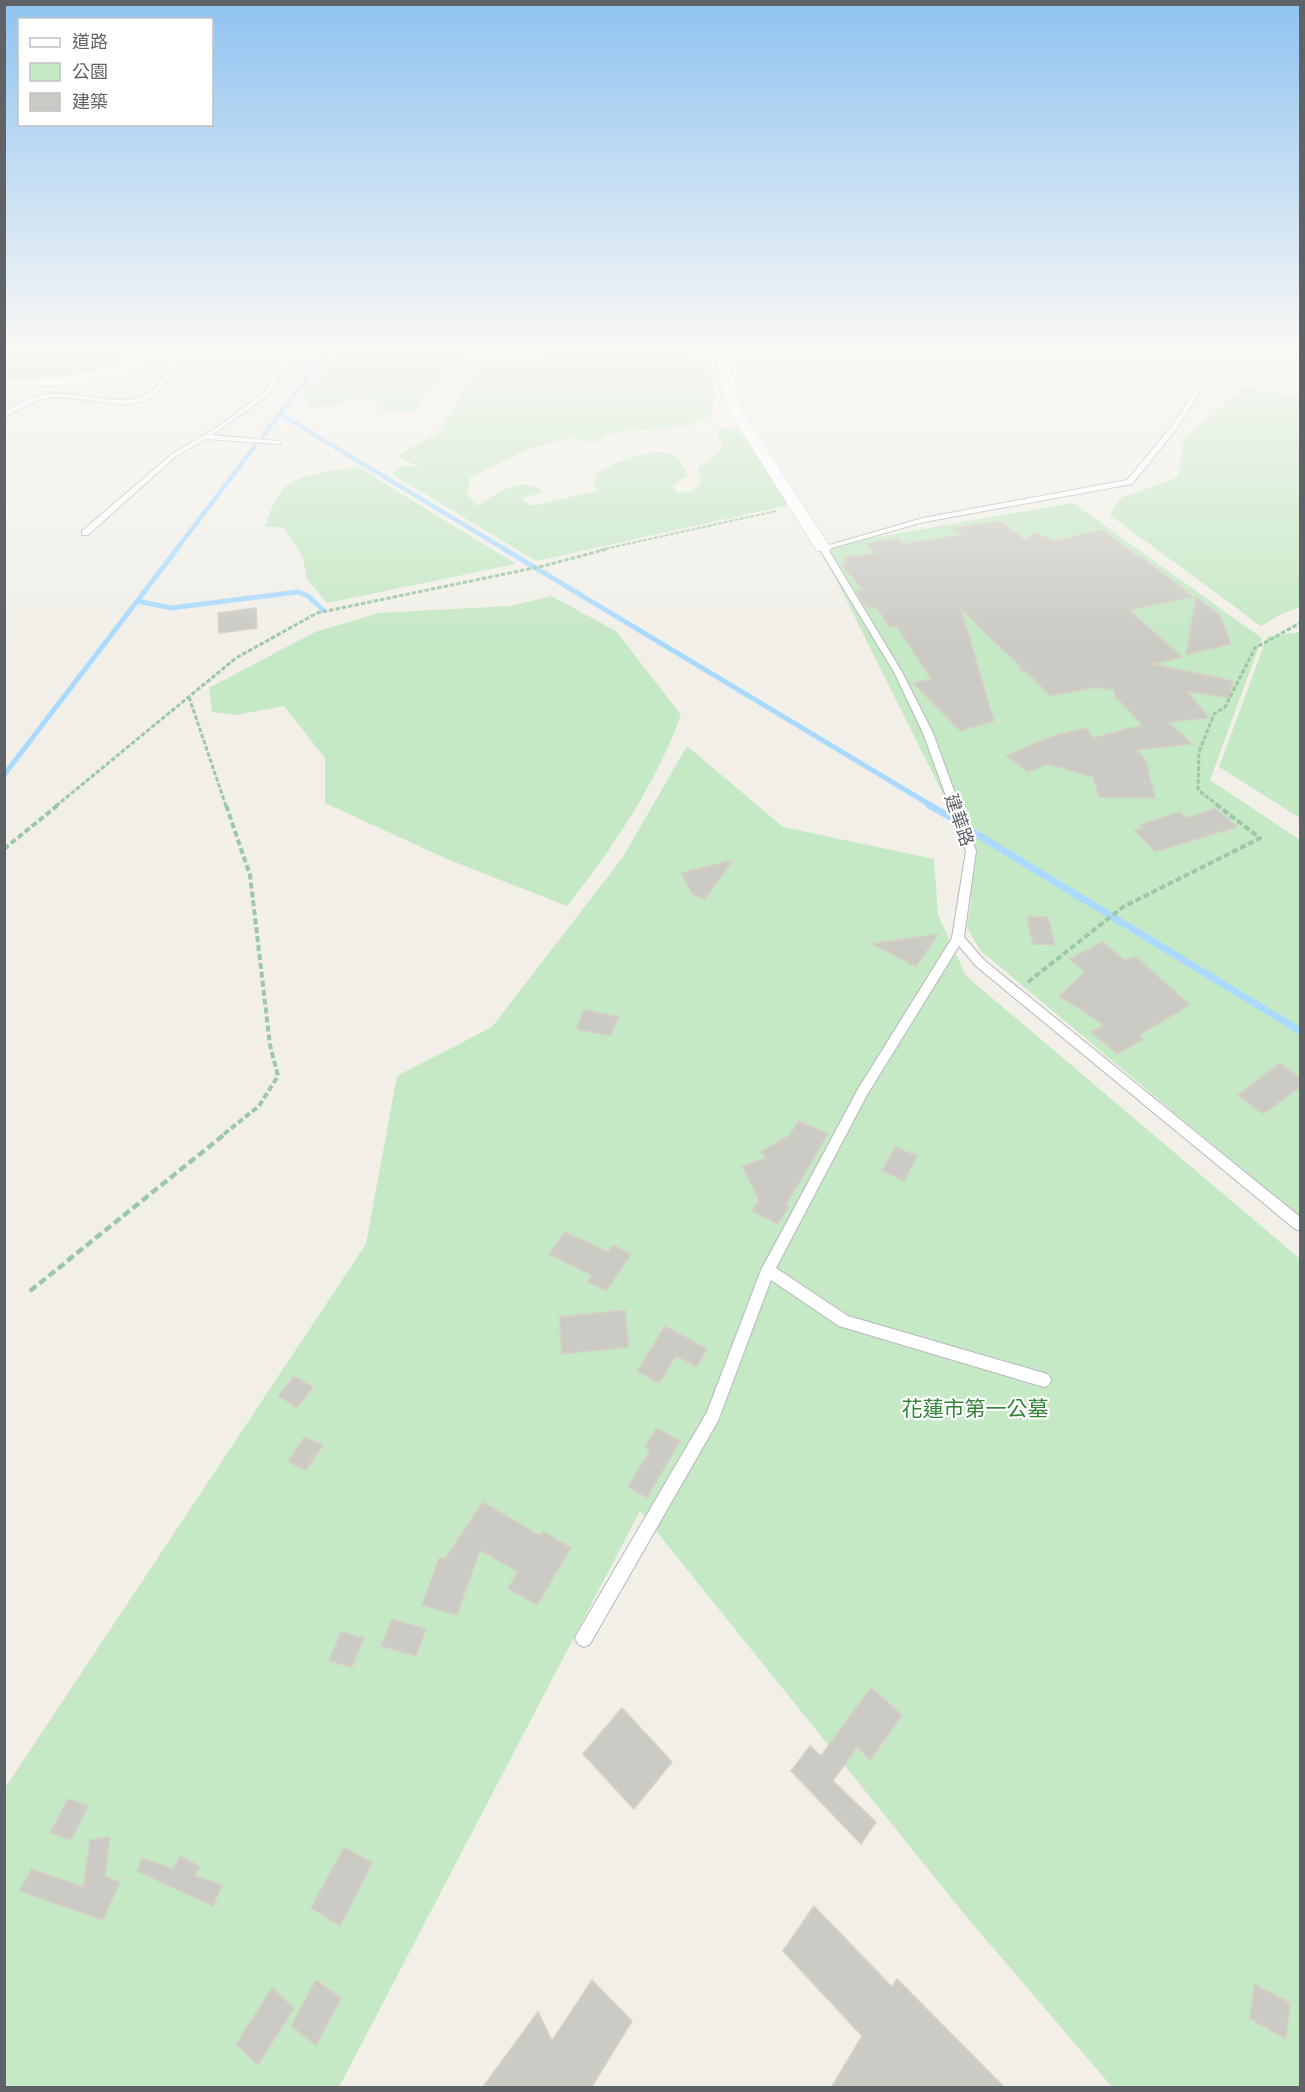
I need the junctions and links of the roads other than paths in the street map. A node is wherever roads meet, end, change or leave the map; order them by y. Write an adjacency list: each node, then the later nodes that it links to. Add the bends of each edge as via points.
1 (188, 447): 4 (lane)
2 (758, 447): 5 (street, 建華路)
3 (1159, 447): 5 (lane, via 1130,482 923,520)
4 (85, 533)
5 (823, 548): 6 (lane, 建華路, via 898,672 928,733 971,851)
6 (958, 938): 7 (lane, via 1015,993); 8 (lane, via 862,1092)
7 (1300, 1226)
8 (768, 1270): 9 (lane, via 844,1322); 10 (lane, via 713,1416)
9 (1044, 1380)
10 (584, 1638)

